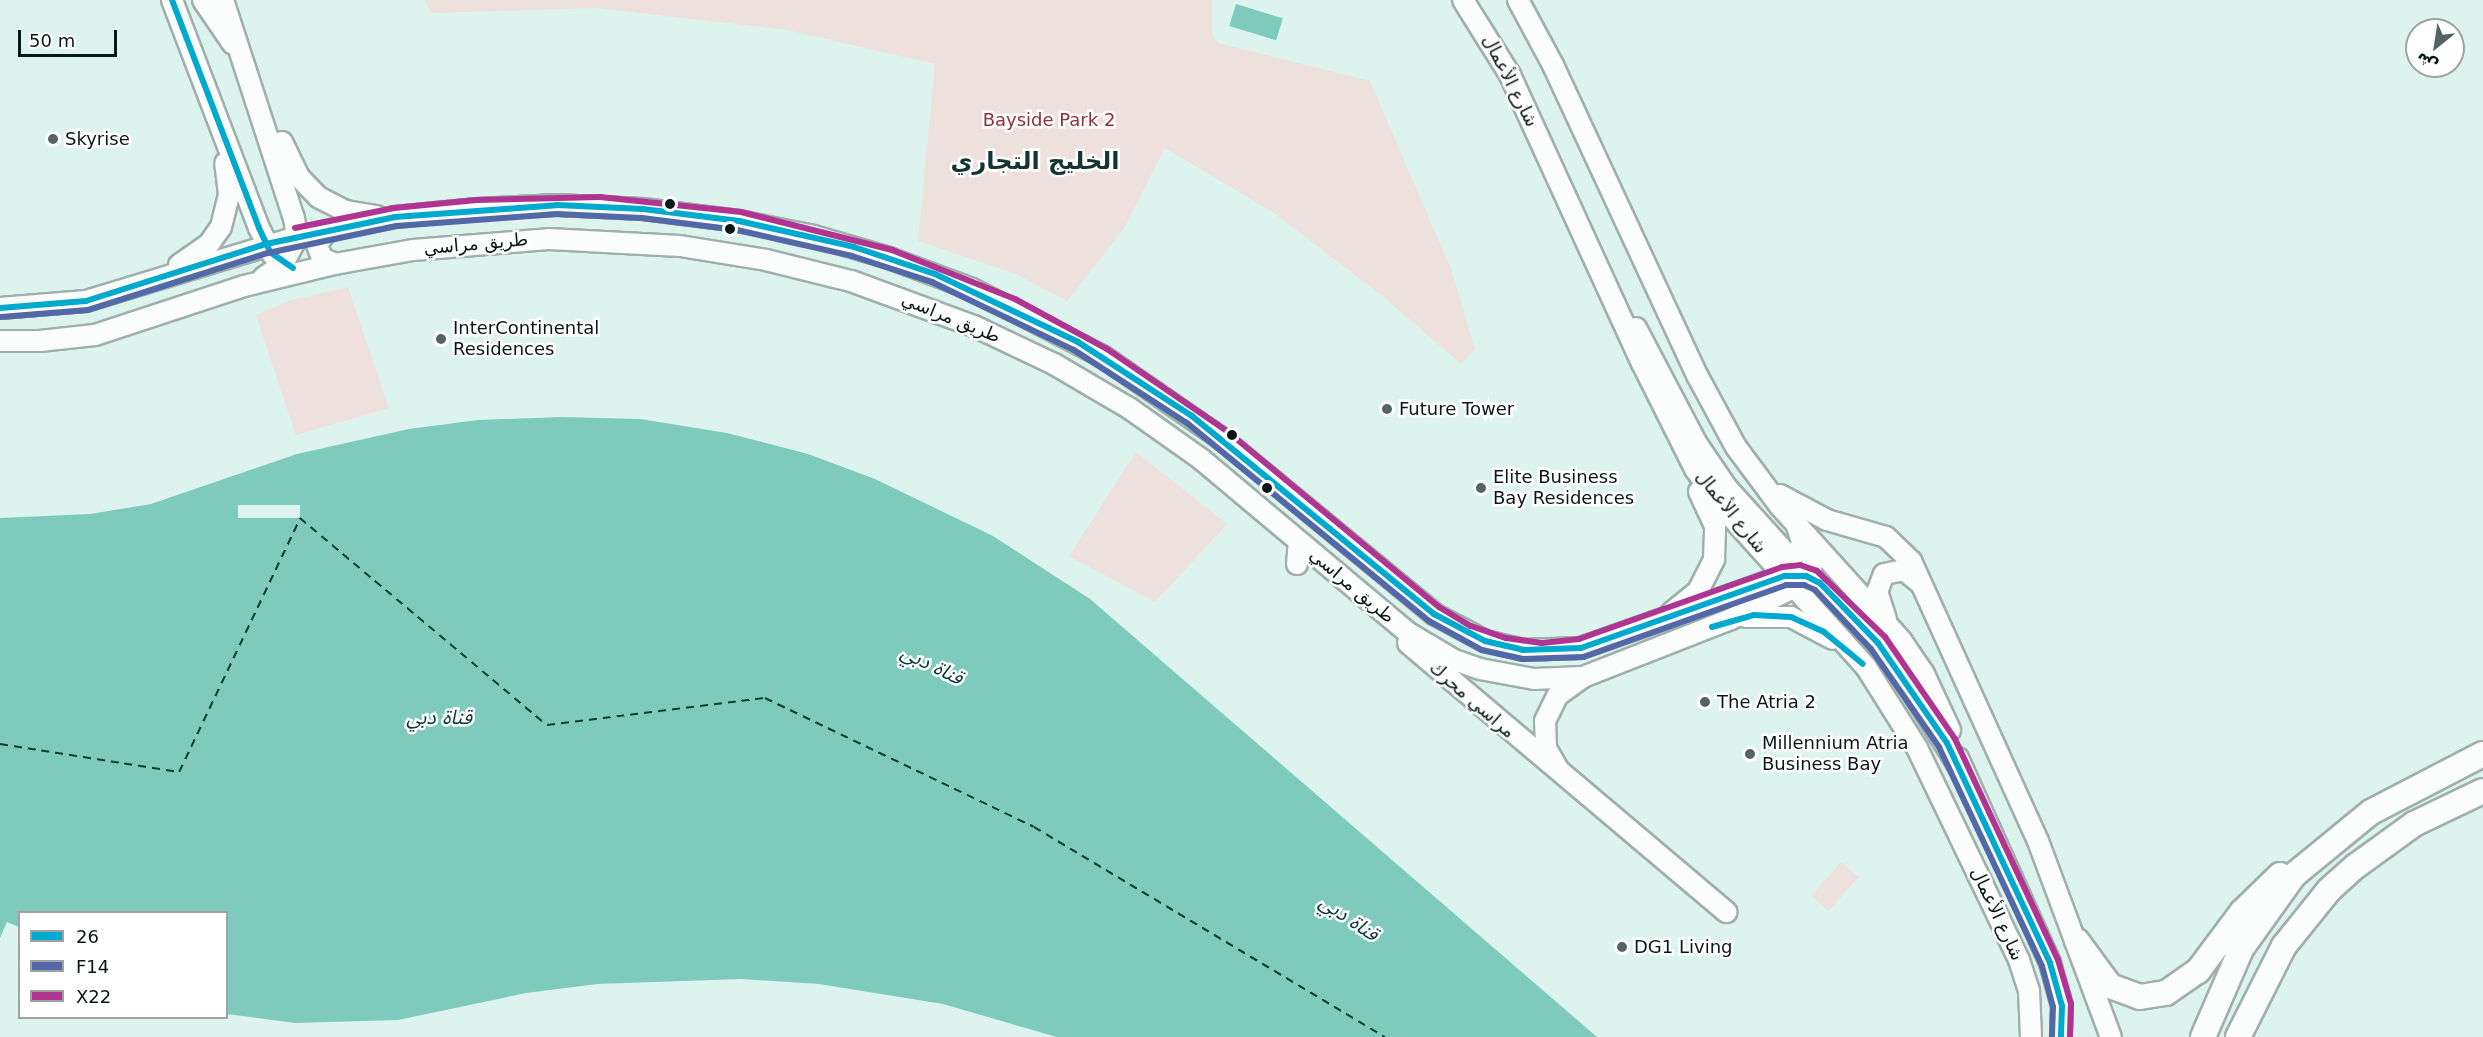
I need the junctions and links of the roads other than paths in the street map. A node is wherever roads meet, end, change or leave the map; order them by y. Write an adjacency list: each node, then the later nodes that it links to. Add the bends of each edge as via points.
1 (162, 0): 9 (street)
2 (172, 0): 9 (street)
3 (202, 0): 8 (street)
4 (223, 0): 8 (street)
5 (232, 0): 8 (street)
6 (1463, 0): 22 (street, شارع الأعمال, via 1510,75)
7 (1518, 0): 26 (street, شارع الأعمال, via 1548,55 1705,391)
8 (243, 55): 10 (street)
9 (195, 61): 11 (street)
10 (254, 90): 12 (street, via 299,177 318,197 345,211); 14 (street)
11 (217, 119): 15 (street); 20 (street, via 229,194 226,217 209,244)
12 (395, 217): 13 (street, طريق مراسي); 36 (street, طريق مراسي, via 518,206 643,208 772,227 889,258 1012,307 1153,388 1434,614 1467,634 1513,649 1562,651 1599,644)
13 (332, 230): 14 (street, طريق مراسي); 18 (street, via 317,245 322,258)
14 (297, 237): 15 (street, طريق مراسي); 17 (street)
15 (266, 244): 16 (street, طريق مراسي); 17 (street)
16 (234, 255): 20 (street, طريق مراسي); 21 (street, via 247,257 254,269 254,276)
17 (283, 264): 19 (street); 21 (street)
18 (335, 264): 19 (street, طريق مراسي); 28 (street, طريق مراسي, via 392,262 481,242 593,239 702,249 934,310 1054,363 1166,433)
19 (307, 271): 21 (street, طريق مراسي)
20 (157, 280): 23 (street, طريق مراسي, via 86,302)
21 (244, 286): 24 (street, طريق مراسي, via 95,335)
22 (1609, 292): 25 (street, شارع الأعمال); 27 (street, via 1652,352 1716,474 1786,553 1796,553 1803,545)
23 (0, 308)
24 (0, 341)
25 (1642, 363): 31 (street, شارع الأعمال, via 1705,484); 36 (street, via 1673,445 1711,515 1716,537 1714,560 1698,591)
26 (1751, 470): 27 (street, شارع الأعمال); 32 (street, via 1786,500 1813,514 1886,537 1911,561)
27 (1794, 521): 29 (street, شارع الأعمال)
28 (1299, 542): 30 (street); 33 (street, طريق مراسي)
29 (1818, 548): 31 (street); 35 (street, شارع الأعمال)
30 (1298, 564)
31 (1795, 580): 34 (street, طريق مراسي); 36 (street, طريق مراسي); 37 (street, شارع الأعمال); 40 (street, via 1820,583 1858,620 1931,717)
32 (1920, 583): 35 (street, via 1897,569 1880,579 1877,592); 45 (street, via 2038,841)
33 (1386, 615): 38 (street, طريق مراسي, via 1430,648 1480,669 1534,679); 41 (street, مراسي محرك, via 1426,662)
34 (1731, 620): 37 (street, via 1767,615 1803,621 1824,632); 38 (street, طريق مراسي)
35 (1888, 624): 40 (street, شارع الأعمال, via 1934,692)
36 (1654, 625)
37 (1866, 668): 46 (street, شارع الأعمال, via 1917,748 2019,960 2029,991)
38 (1583, 677): 41 (street, مراسي محرك, via 1557,696 1545,720 1546,748)
39 (2483, 754): 43 (main road, via 2399,794)
40 (1961, 770): 47 (street, شارع الأعمال, via 2050,963 2062,1006)
41 (1564, 779): 44 (street, مراسي محرك)
42 (2483, 791): 50 (main road, via 2407,829 2329,890 2284,946)
43 (2318, 852): 45 (main road, via 2264,888 2198,972 2166,993 2140,998 2110,986); 49 (main road, via 2294,875 2257,923 2227,976)
44 (1726, 912)
45 (2077, 941): 48 (street)
46 (2031, 1037)
47 (2061, 1037)
48 (2111, 1037)
49 (2203, 1037)
50 (2238, 1037)

